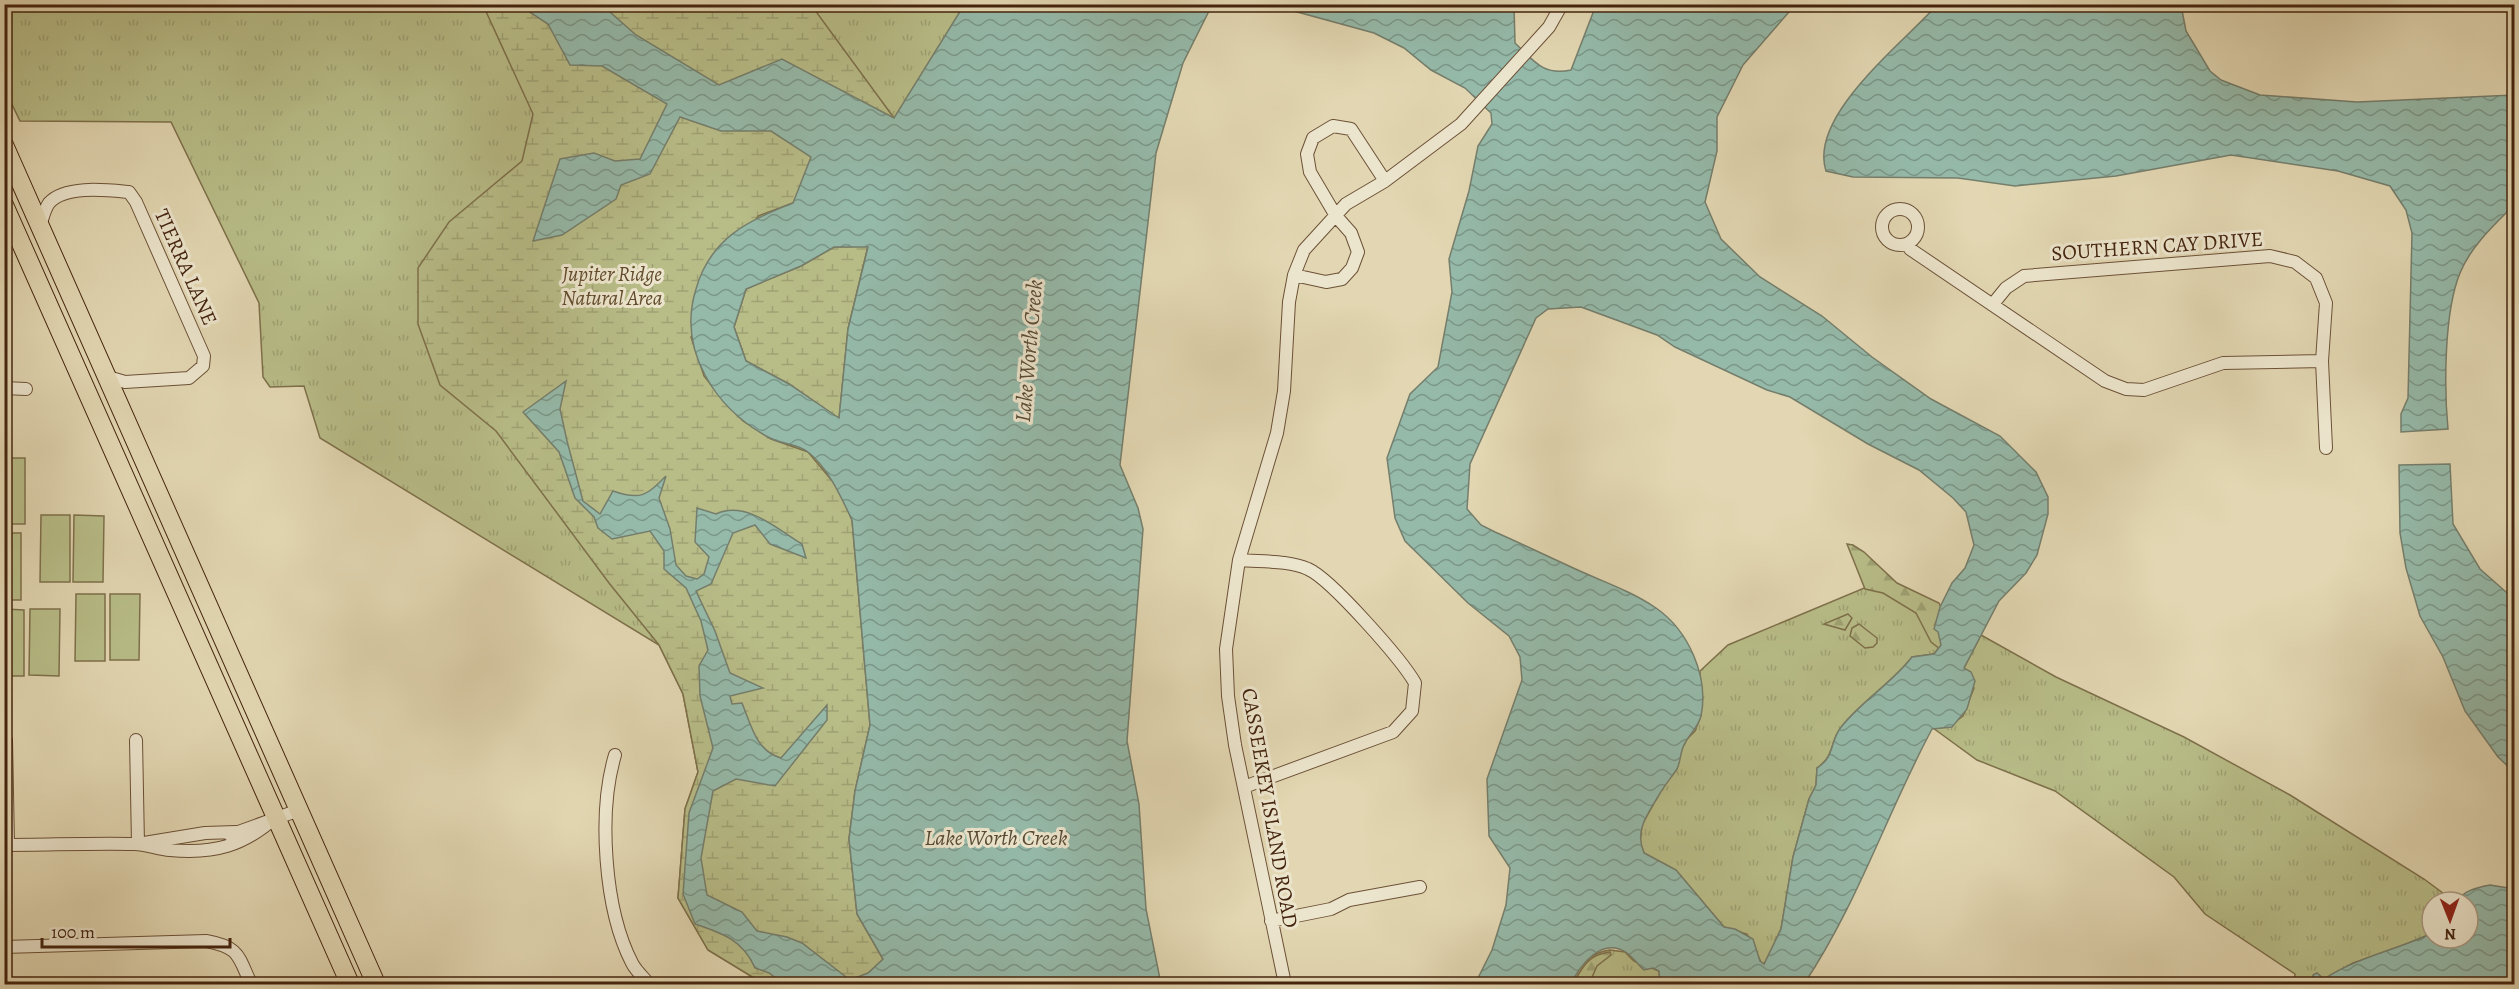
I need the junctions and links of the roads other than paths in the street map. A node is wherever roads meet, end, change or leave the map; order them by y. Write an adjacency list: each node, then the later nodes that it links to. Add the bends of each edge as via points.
1 (1562, 4): 3 (street, CASSEEKEY ISLAND ROAD, via 1549,27 1461,124)
2 (4, 145): 6 (main road)
3 (1385, 181): 5 (street, CASSEEKEY ISLAND ROAD, via 1346,204); 5 (street, via 1351,129 1333,126 1322,131 1313,138 1307,154 1310,172)
4 (4, 205): 21 (main road)
5 (1336, 216): 8 (street, CASSEEKEY ISLAND ROAD, via 1305,250); 8 (street, via 1351,233 1358,252 1352,268 1342,279 1326,282)
6 (40, 226): 11 (main road); 11 (street, TIERRA LANE, via 51,201 66,194 129,192 204,356 203,366 189,378 125,382)
7 (1908, 244): 9 (street)
8 (1294, 275): 15 (street, CASSEEKEY ISLAND ROAD, via 1277,433)
9 (1993, 304): 10 (street, via 2105,381 2126,389 2144,390 2223,363); 10 (street, SOUTHERN CAY DRIVE, via 2006,288 2024,276 2270,256 2295,262 2316,278 2326,303)
10 (2322, 361): 14 (street, SOUTHERN CAY DRIVE)
11 (108, 377): 20 (main road)
12 (4, 388): 13 (street)
13 (26, 388)
14 (2326, 448)
15 (1239, 560): 19 (street, CASSEEKEY ISLAND ROAD, via 1226,649 1228,696); 19 (street, via 1307,568 1325,580 1398,657 1415,683 1412,711 1394,732)
16 (6, 740): 24 (street)
17 (136, 740): 23 (street)
18 (615, 754): 32 (street, via 609,776 607,832 610,901 633,964)
19 (1244, 787): 27 (street, CASSEEKEY ISLAND ROAD)
20 (299, 810): 21 (street); 31 (main road)
21 (276, 816): 22 (street); 25 (street, via 256,835 234,845); 30 (main road)
22 (236, 832): 23 (street); 25 (street)
23 (138, 844): 24 (street); 25 (street, via 171,850)
24 (6, 845)
25 (202, 849)
26 (1420, 887): 27 (street, via 1349,900 1330,909)
27 (1271, 921): 33 (street, CASSEEKEY ISLAND ROAD)
28 (4, 946): 29 (street, via 206,940 227,944 237,954)
29 (250, 984)
30 (350, 984)
31 (376, 984)
32 (649, 984)
33 (1285, 984)

